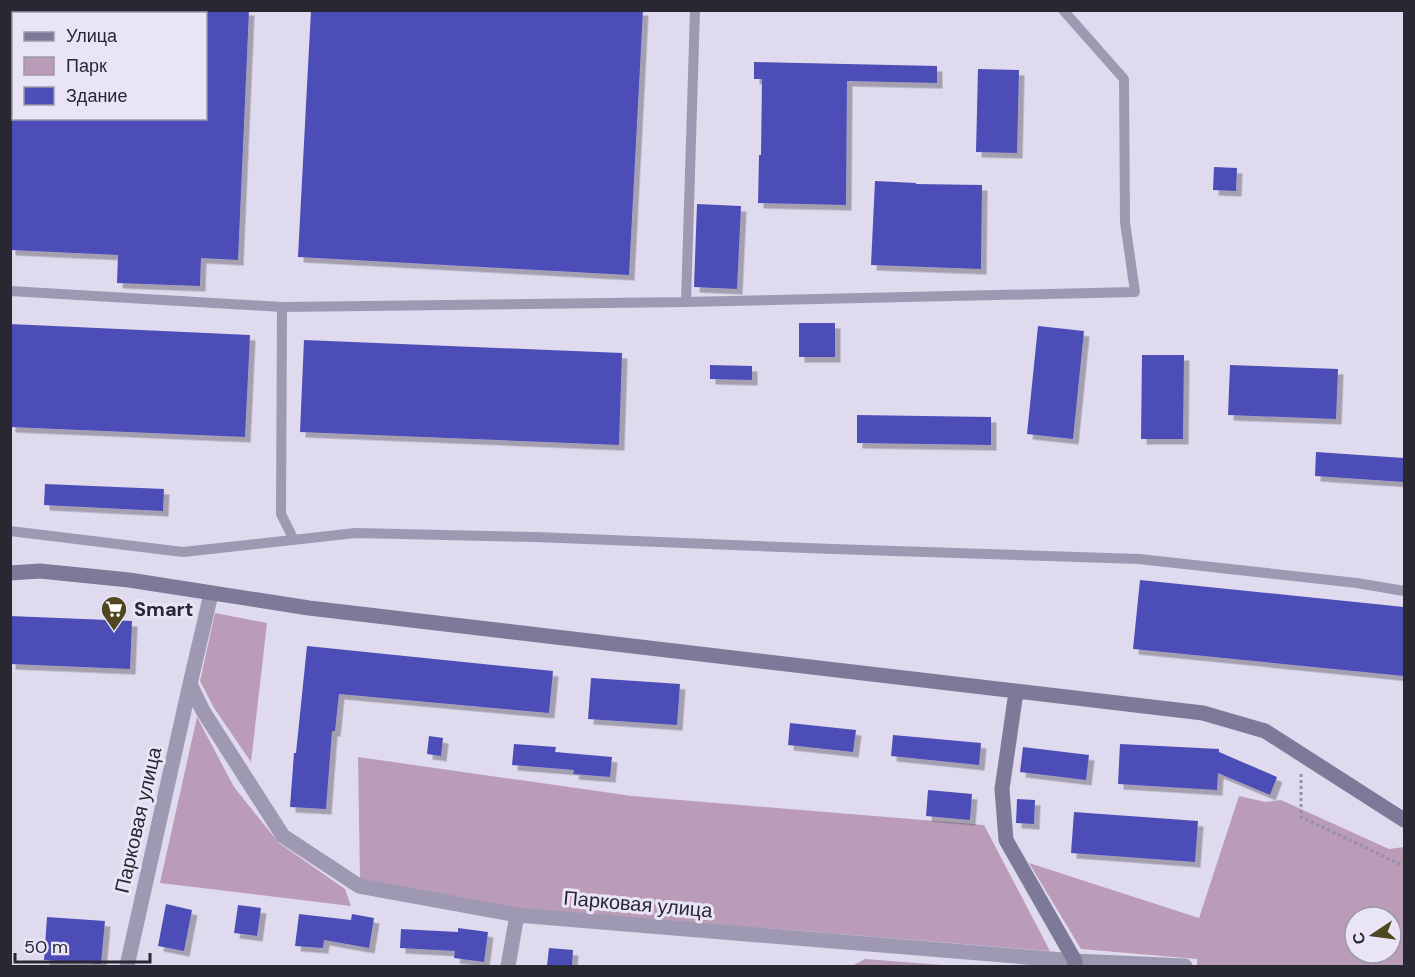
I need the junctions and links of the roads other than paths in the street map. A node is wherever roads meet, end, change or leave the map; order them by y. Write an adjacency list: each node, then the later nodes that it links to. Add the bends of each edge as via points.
1 (696, 10): 4 (lane)
2 (1063, 10): 4 (lane, via 1124,79 1125,222 1136,292)
3 (10, 291): 5 (lane)
4 (686, 302): 5 (lane)
5 (282, 307): 7 (lane, via 281,514)
6 (10, 531): 7 (lane, via 183,552)
7 (294, 540): 9 (lane, via 356,533 514,536 1139,560)
8 (10, 573): 10 (street, via 73,574)
9 (1404, 591)
10 (211, 594): 11 (street, Парковая улица); 12 (street)
11 (190, 684): 14 (street, Парковая улица, via 203,711 283,836 359,886); 16 (street, Парковая улица)
12 (1016, 692): 13 (street, via 1203,713 1265,731); 15 (street, via 1002,789 1006,840)
13 (1404, 820)
14 (517, 915): 15 (street, Парковая улица); 17 (street)
15 (1075, 964): 18 (street, Парковая улица)
16 (127, 966)
17 (508, 966)
18 (1185, 966)

